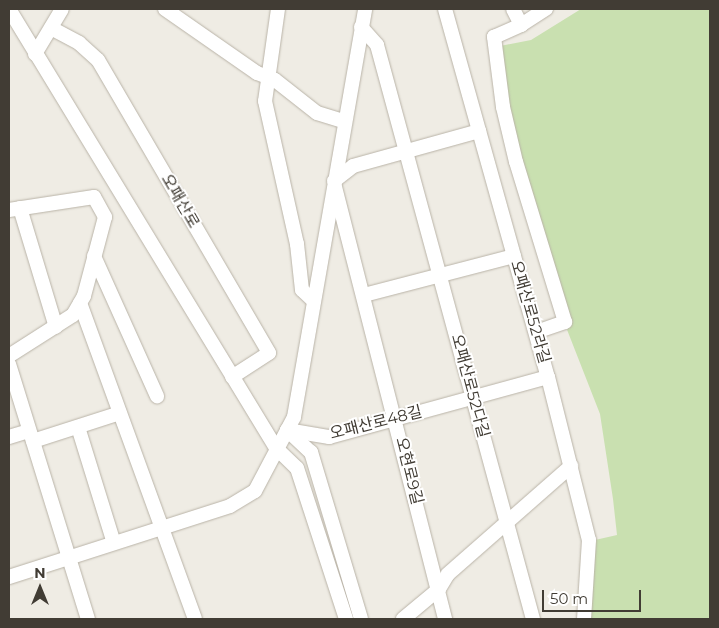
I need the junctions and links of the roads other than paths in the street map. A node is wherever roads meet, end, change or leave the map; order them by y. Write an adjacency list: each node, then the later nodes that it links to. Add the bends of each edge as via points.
1 (9, 9): 12 (street)
2 (62, 9): 11 (street)
3 (165, 9): 13 (street)
4 (278, 9): 13 (street)
5 (365, 9): 10 (street)
6 (445, 9): 15 (street, 오패산로52라길)
7 (513, 9): 9 (street)
8 (546, 9): 9 (street)
9 (521, 25): 26 (street, via 494,36 503,107 516,162 564,322)
10 (361, 27): 14 (street); 16 (street, 오패산로52다길, via 377,45)
11 (51, 28): 12 (street); 30 (street, 오패산로, via 79,43 98,60 269,353)
12 (35, 54): 30 (street)
13 (266, 76): 14 (street, via 317,113); 23 (street, via 265,101 297,244 302,290)
14 (344, 121): 17 (street)
15 (479, 131): 16 (street); 20 (street, 오패산로52라길)
16 (406, 153): 17 (street, via 354,166); 21 (street, 오패산로52다길)
17 (334, 181): 22 (street, 오현로9길); 23 (street)
18 (14, 209): 19 (street, via 94,197 105,217); 25 (street)
19 (94, 256): 24 (street); 31 (street)
20 (514, 256): 21 (street); 26 (street, 오패산로52라길)
21 (440, 276): 22 (street); 32 (street, 오패산로52다길)
22 (364, 295): 34 (street, 오현로9길)
23 (314, 301): 36 (street, via 294,417)
24 (80, 303): 25 (street, via 73,315); 33 (street)
25 (56, 327): 27 (street)
26 (536, 332): 29 (street, 오패산로52라길)
27 (9, 356)
28 (9, 364): 37 (street)
29 (548, 376): 32 (street, 오패산로48길); 40 (street, 오패산로52라길)
30 (232, 377): 39 (street)
31 (157, 396)
32 (474, 398): 34 (street, 오패산로48길); 41 (street, 오패산로52다길)
33 (120, 413): 35 (street); 42 (street)
34 (396, 419): 36 (street, 오패산로48길, via 329,437); 46 (street, 오현로9길)
35 (78, 427): 37 (street); 43 (street)
36 (287, 430): 39 (street); 50 (street, 오패산로48길, via 311,452)
37 (31, 436): 38 (street); 44 (street)
38 (9, 437)
39 (276, 448): 42 (street, via 255,491 230,506); 49 (street, via 297,468 304,483)
40 (571, 466): 41 (street); 54 (street, 오패산로52라길, via 589,540)
41 (507, 522): 46 (street, via 448,574); 53 (street, 오패산로52다길)
42 (161, 527): 43 (street); 48 (street)
43 (114, 542): 44 (street)
44 (69, 558): 45 (street); 47 (street)
45 (9, 577)
46 (439, 588): 51 (street); 52 (street, 오현로9길)
47 (88, 619)
48 (195, 619)
49 (346, 619)
50 (361, 619)
51 (403, 619)
52 (445, 619)
53 (533, 619)
54 (584, 619)

